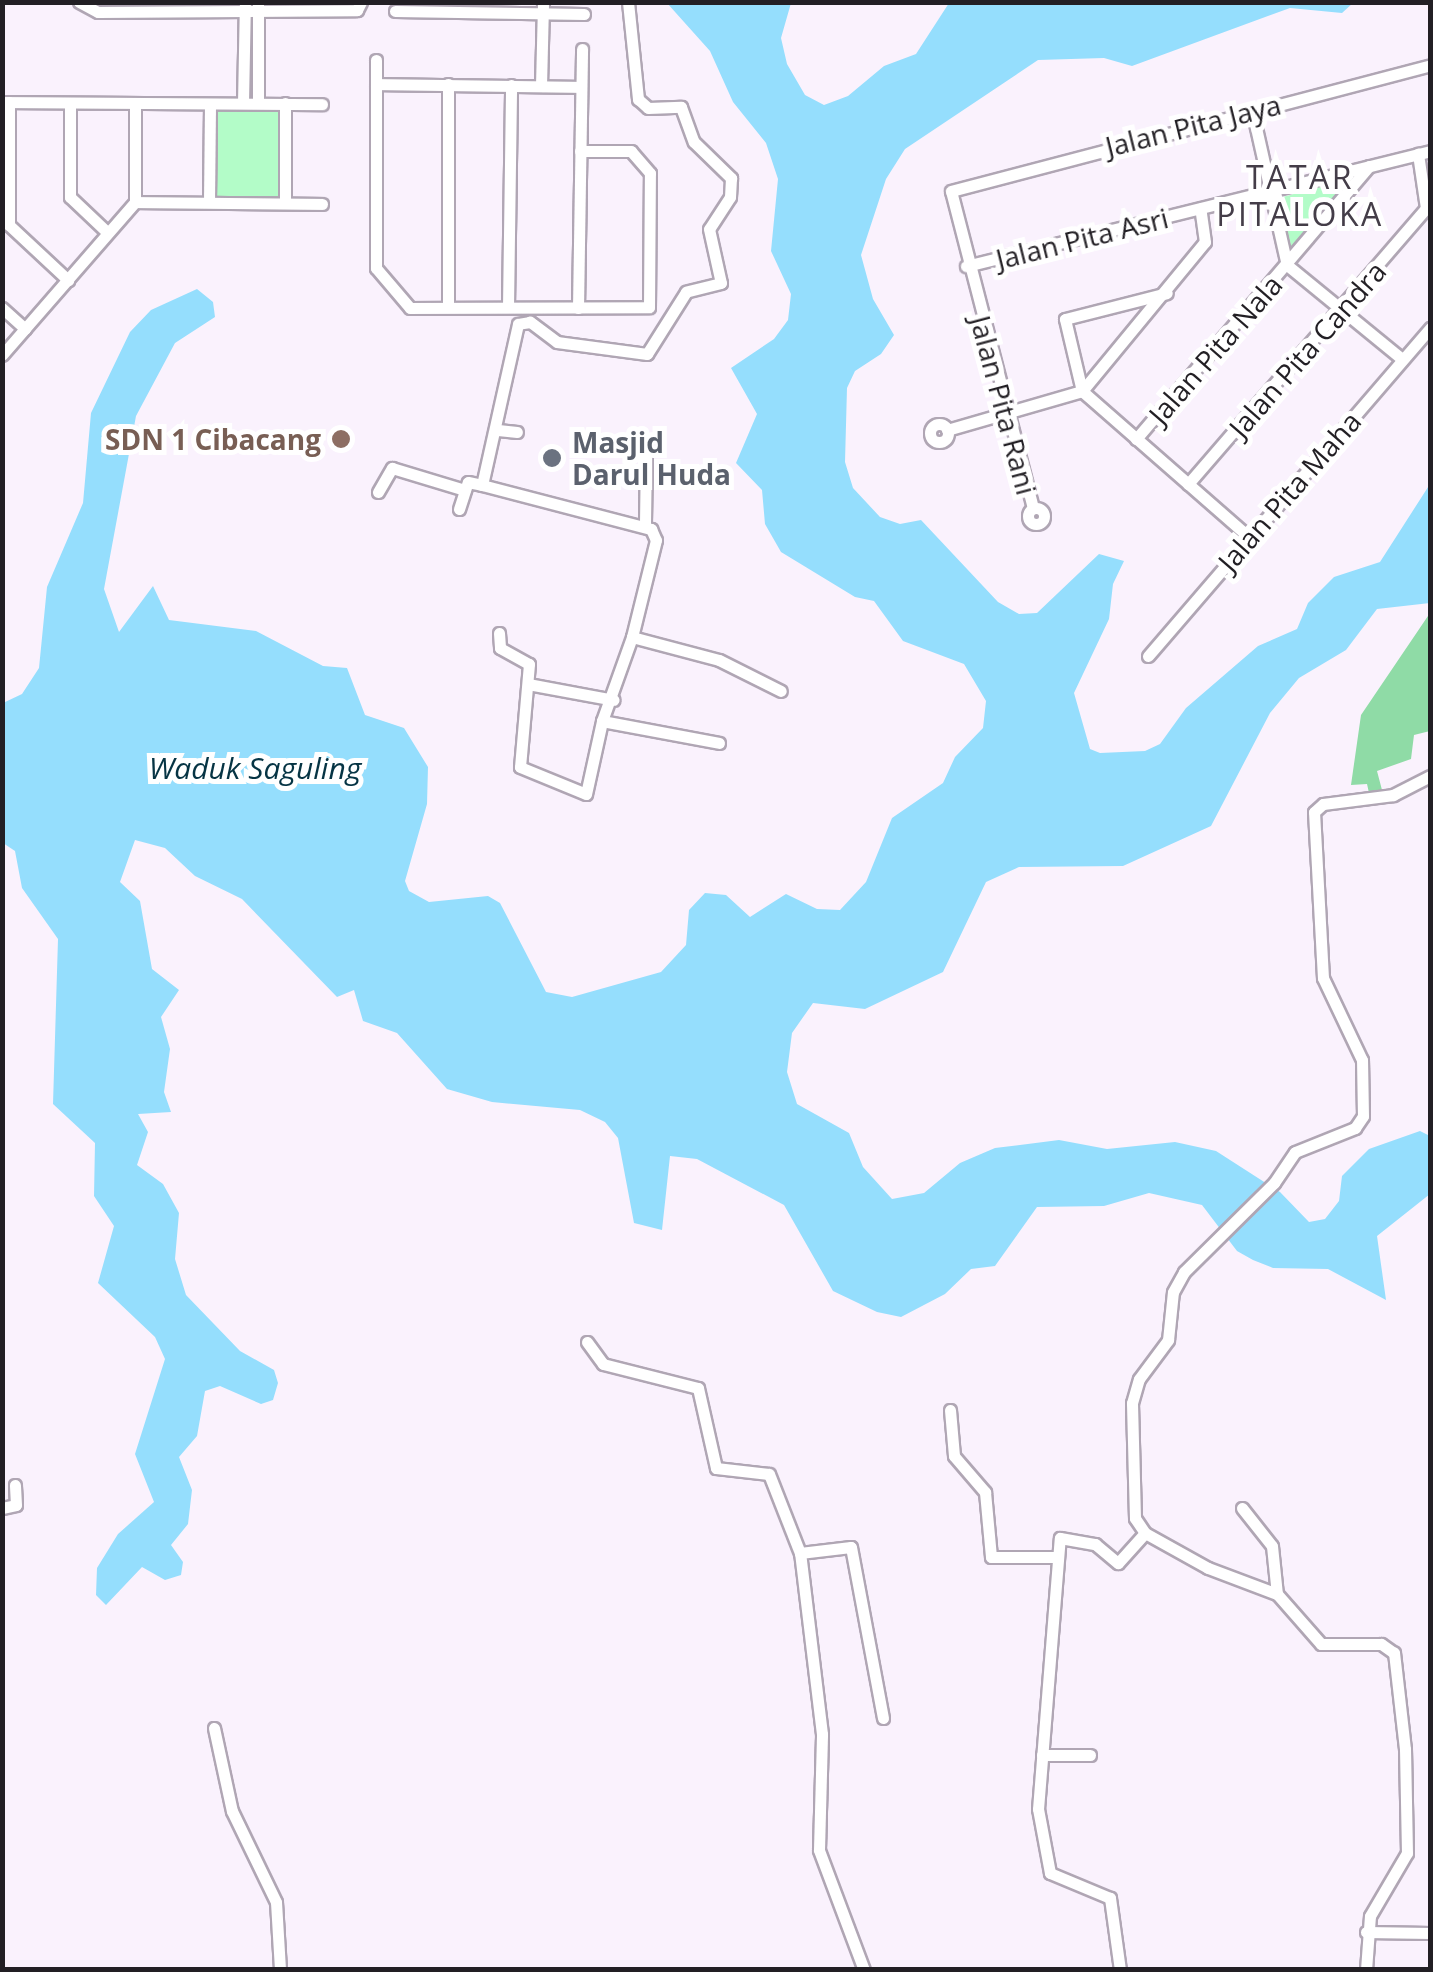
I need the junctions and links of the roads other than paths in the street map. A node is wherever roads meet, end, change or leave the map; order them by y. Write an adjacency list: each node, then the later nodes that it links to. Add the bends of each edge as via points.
1 (78, 2): 4 (street, via 98,12)
2 (362, 2): 4 (street, via 357,10)
3 (628, 2): 51 (street, via 638,99 648,108 681,107 694,142 731,178 730,197 709,229 721,283 686,292 647,354 557,342 520,322)
4 (251, 7): 19 (street); 20 (street)
5 (542, 8): 6 (street); 7 (street); 14 (street)
6 (395, 11)
7 (584, 14)
8 (582, 49): 15 (street)
9 (376, 60): 11 (street)
10 (1430, 65): 24 (street, Jalan Pita Jaya)
11 (376, 84): 12 (street); 40 (street, via 376,268 410,308)
12 (448, 84): 13 (street); 40 (street)
13 (511, 86): 14 (street); 41 (street)
14 (541, 86): 15 (street)
15 (581, 87): 25 (street)
16 (6, 102): 17 (street); 38 (street, via 10,225)
17 (70, 102): 18 (street); 35 (street, via 70,196)
18 (136, 103): 22 (street); 30 (street)
19 (244, 103): 20 (street); 22 (street)
20 (258, 103): 21 (street)
21 (285, 103): 23 (street); 32 (street)
22 (210, 104): 31 (street)
23 (322, 104)
24 (1252, 110): 28 (street, Jalan Pita Jaya); 29 (street)
25 (580, 151): 43 (street); 43 (street, via 631,151 650,173 649,307)
26 (1424, 152): 27 (street, Jalan Pita Asri); 44 (street, Jalan Pita Candra, via 1428,204)
27 (1369, 166): 29 (street, Jalan Pita Asri); 36 (street, Jalan Pita Nala)
28 (956, 186): 37 (street, Jalan Pita Rani, via 951,198)
29 (1271, 190): 34 (street, Jalan Pita Asri); 36 (street)
30 (136, 202): 31 (street); 35 (street)
31 (209, 202): 32 (street)
32 (284, 202): 33 (street)
33 (322, 204)
34 (1200, 208): 37 (street, Jalan Pita Asri); 39 (street, via 1207,238)
35 (108, 233): 38 (street)
36 (1288, 264): 44 (street); 54 (street, Jalan Pita Nala)
37 (966, 266): 50 (street, Jalan Pita Rani)
38 (68, 280): 46 (street)
39 (1168, 293): 49 (street); 49 (street, via 1065,319)
40 (448, 307): 41 (street)
41 (508, 307): 43 (street)
42 (2, 308): 46 (street)
43 (578, 308)
44 (1343, 310): 48 (street); 56 (street, Jalan Pita Candra)
45 (1430, 328): 48 (street, Jalan Pita Maha)
46 (25, 329): 47 (street)
47 (2, 354)
48 (1402, 359): 63 (street, Jalan Pita Maha)
49 (1082, 392): 50 (street); 54 (street)
50 (1006, 412): 52 (street); 60 (street, Jalan Pita Rani)
51 (498, 430): 53 (street); 57 (street)
52 (947, 430)
53 (517, 432)
54 (1136, 439): 56 (street)
55 (628, 446): 62 (street, via 646,451)
56 (1188, 484): 63 (street)
57 (482, 485): 58 (street, via 469,482); 62 (street)
58 (465, 490): 59 (street, via 392,468); 61 (street)
59 (378, 492)
60 (1033, 508)
61 (459, 509)
62 (645, 528): 65 (street, via 656,540)
63 (1249, 537): 66 (street, Jalan Pita Maha)
64 (499, 633): 67 (street, via 500,648 528,660)
65 (632, 637): 68 (street, via 718,660); 69 (street)
66 (1148, 656)
67 (528, 684): 69 (street); 70 (street, via 518,762 528,772 586,794)
68 (781, 691)
69 (614, 700): 70 (street)
70 (602, 720): 71 (street)
71 (718, 742)
72 (1430, 776): 78 (street, via 1393,795 1323,804 1314,812 1323,978 1362,1060 1366,1102 1356,1128 1295,1152 1173,1292 1168,1340 1139,1380 1132,1403 1135,1518)
73 (587, 1342): 79 (street, via 602,1364 698,1388 716,1468 769,1474)
74 (950, 1410): 80 (street, via 954,1456 985,1492 990,1556)
75 (15, 1485): 76 (street, via 16,1505)
76 (2, 1508)
77 (1242, 1508): 81 (street, via 1272,1546)
78 (1145, 1533): 80 (street, via 1120,1563 1095,1544 1072,1538 1060,1538); 81 (street, via 1208,1568)
79 (800, 1553): 82 (street, via 852,1549); 89 (street, via 822,1734 819,1850)
80 (1056, 1557): 84 (street)
81 (1277, 1594): 86 (street, via 1316,1641 1381,1644 1396,1660 1407,1853)
82 (883, 1718)
83 (214, 1728): 88 (street, via 232,1811 276,1902)
84 (1042, 1755): 85 (street); 90 (street, via 1038,1809 1046,1864 1076,1888 1110,1898)
85 (1090, 1755)
86 (1366, 1932): 87 (street); 91 (street)
87 (1430, 1934)
88 (280, 1970)
89 (864, 1970)
90 (1120, 1970)
91 (1366, 1970)

